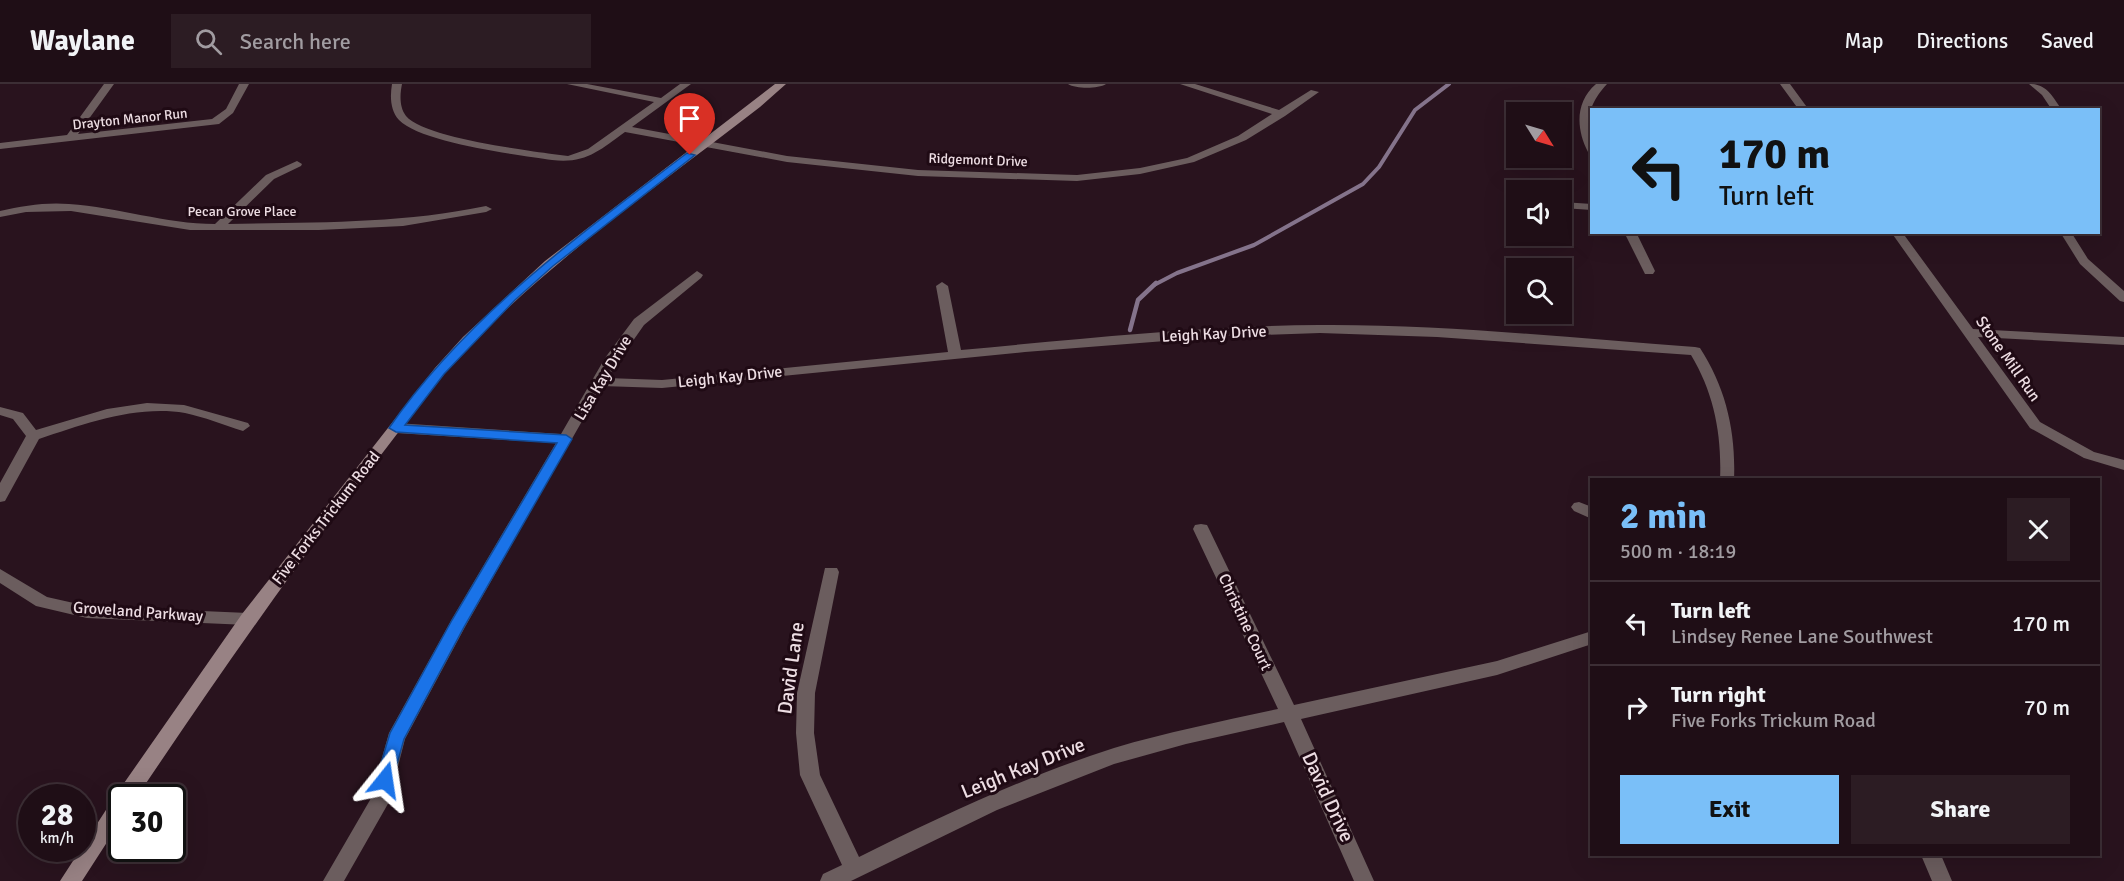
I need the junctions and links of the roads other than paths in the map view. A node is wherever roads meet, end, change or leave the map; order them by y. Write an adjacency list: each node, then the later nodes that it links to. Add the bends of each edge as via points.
1 (109, 84): 19 (street)
2 (243, 84): 19 (street, Drayton Manor Run, via 230,111 215,122)
3 (397, 84): 18 (street, via 396,104 402,118 418,129 447,138 568,159 592,151)
4 (572, 84): 14 (street)
5 (686, 84): 14 (street)
6 (782, 84): 20 (main road, Five Forks Trickum Road)
7 (1073, 84): 8 (street)
8 (1101, 84)
9 (1185, 84): 17 (street)
10 (1602, 84): 22 (street, via 1591,94 1583,118)
11 (1785, 84): 15 (street)
12 (2034, 84): 16 (street)
13 (1314, 92): 17 (street, Ridgemont Drive)
14 (663, 101): 18 (street)
15 (1803, 108)
16 (2056, 108)
17 (1282, 114): 20 (street, Ridgemont Drive, via 1242,138 1190,160 1077,178 918,173 788,159)
18 (624, 129): 20 (street, Ridgemont Drive)
19 (70, 139): 21 (street, Drayton Manor Run)
20 (705, 143): 42 (main road, Five Forks Trickum Road, via 511,297 440,371)
21 (0, 146)
22 (1590, 146)
23 (297, 164): 28 (street, via 270,177)
24 (1572, 206): 25 (street)
25 (1590, 207)
26 (486, 209): 28 (street, Pecan Grove Place, via 446,219 342,227)
27 (0, 214): 28 (street, Pecan Grove Place, via 57,205 182,226)
28 (219, 226)
29 (1631, 234): 32 (street)
30 (1897, 234): 36 (street, Stone Mill Run)
31 (2065, 234): 35 (street, via 2084,261)
32 (1649, 272)
33 (697, 275): 39 (street, Lisa Kay Drive, via 639,322 616,351)
34 (942, 286): 38 (street)
35 (2124, 298)
36 (1971, 333): 37 (street); 45 (street, Stone Mill Run, via 2035,425 2089,455)
37 (2124, 340)
38 (955, 354): 39 (street, Leigh Kay Drive, via 662,384); 46 (street, Leigh Kay Drive, via 1229,332 1320,329 1695,351 1706,367 1725,423)
39 (599, 382): 44 (street, Lisa Kay Drive)
40 (0, 411): 43 (street, via 18,416)
41 (243, 426): 43 (street, via 182,409 139,408)
42 (396, 428): 44 (street); 51 (main road, Five Forks Trickum Road)
43 (33, 436): 47 (street)
44 (566, 439): 59 (street, Lisa Kay Drive, via 396,738 379,802)
45 (2124, 465)
46 (1727, 478)
47 (0, 496)
48 (1201, 529): 53 (street, Christine Court)
49 (831, 572): 57 (street, David Lane, via 806,693 805,733 810,775)
50 (0, 574): 51 (street, Groveland Parkway, via 42,602 87,612)
51 (248, 619): 54 (main road, Five Forks Trickum Road)
52 (1590, 638): 53 (street, Leigh Kay Drive, via 1549,655 1491,671)
53 (1288, 715): 57 (street, Leigh Kay Drive, via 1155,744 1093,764 978,809); 61 (street, David Drive)
54 (134, 784)
55 (108, 823): 58 (main road)
56 (1931, 856): 62 (street)
57 (854, 869): 60 (street, Leigh Kay Drive)
58 (70, 881)
59 (333, 881)
60 (830, 881)
61 (1364, 881)
62 (1942, 881)

